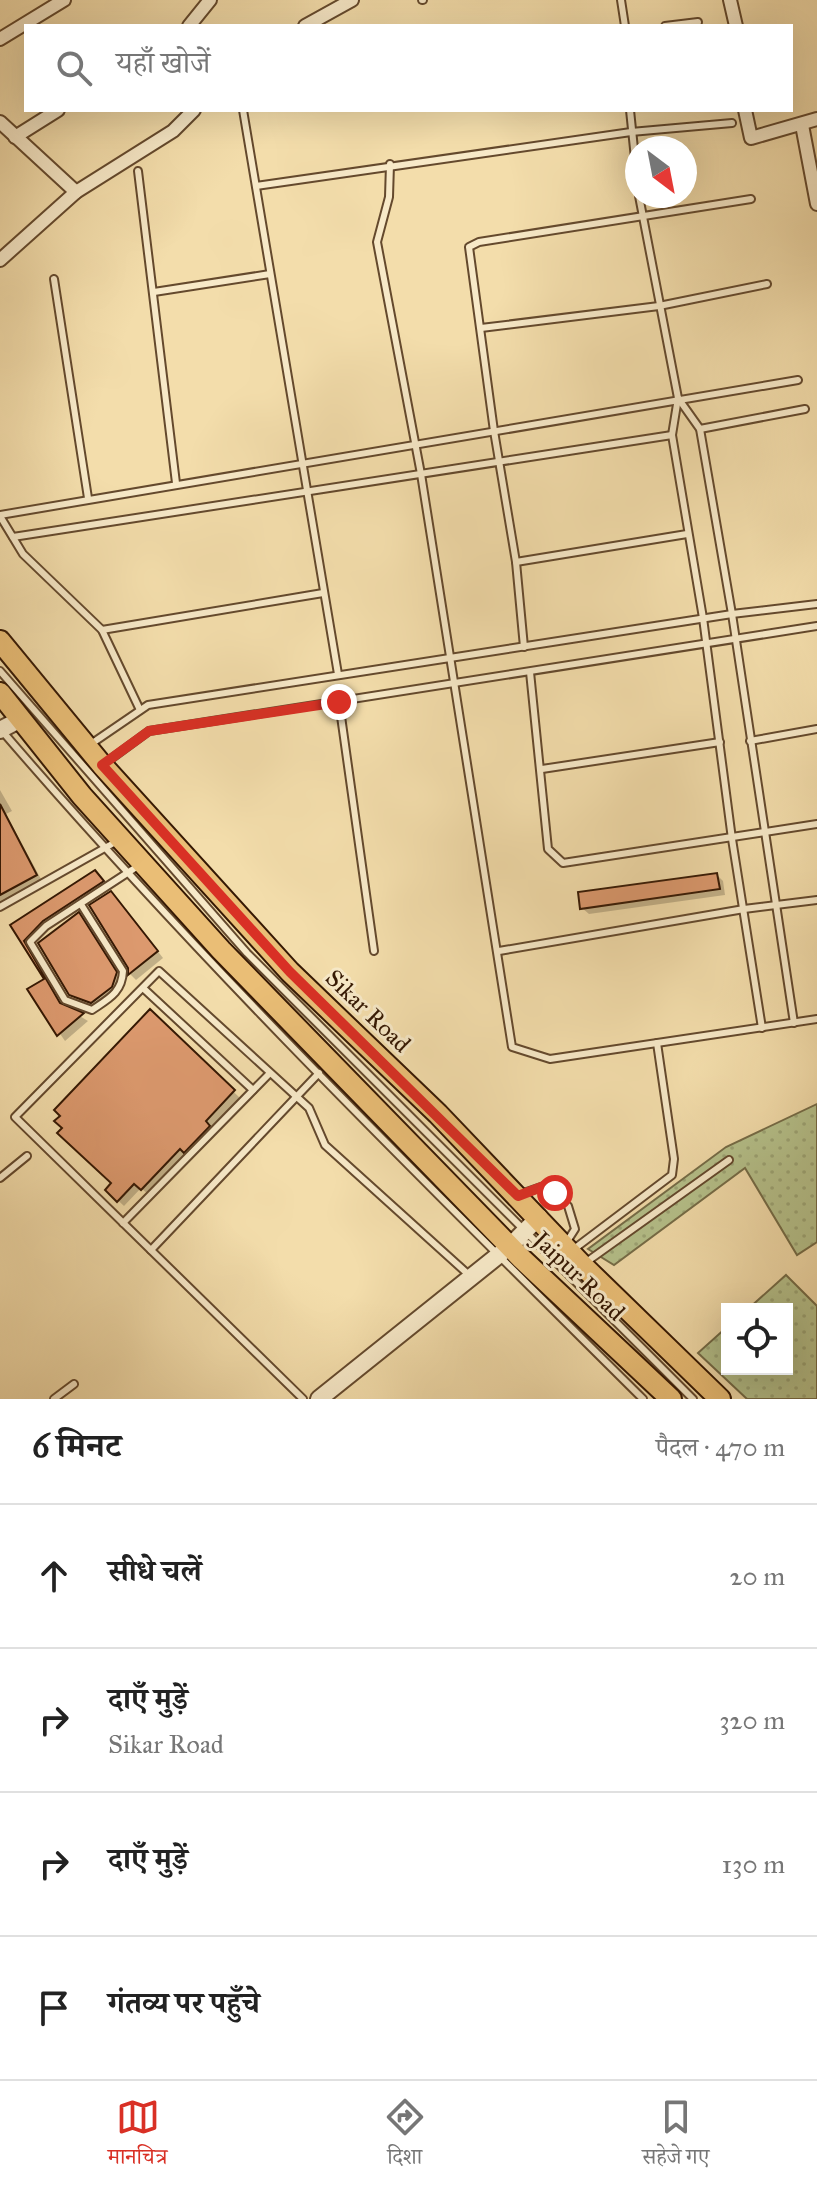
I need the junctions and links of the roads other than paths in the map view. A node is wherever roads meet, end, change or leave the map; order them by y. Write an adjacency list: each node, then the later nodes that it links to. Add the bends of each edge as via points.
1 (64, 0): 8 (street)
2 (210, 0): 9 (street)
3 (352, 0): 10 (street)
4 (621, 0): 11 (lane)
5 (730, 0): 13 (street)
6 (698, 22): 12 (lane)
7 (24, 24): 14 (street)
8 (25, 24)
9 (191, 24)
10 (309, 24)
11 (625, 24)
12 (682, 24)
13 (736, 24)
14 (0, 39)
15 (55, 112): 26 (street)
16 (192, 112): 30 (street, via 173,131)
17 (243, 112): 29 (lane)
18 (630, 112): 24 (lane)
19 (745, 112): 23 (street, via 751,138)
20 (817, 119): 23 (street)
21 (0, 122): 26 (street)
22 (732, 123): 24 (lane)
23 (802, 125): 32 (street)
24 (631, 132): 25 (lane); 27 (lane)
25 (632, 136)
26 (15, 137): 30 (street)
27 (390, 164): 29 (lane); 48 (lane, via 389,197 377,242)
28 (138, 171): 39 (lane)
29 (256, 186): 36 (lane)
30 (76, 192): 35 (street)
31 (751, 199): 34 (lane)
32 (817, 204)
33 (641, 208): 34 (lane)
34 (642, 218): 40 (lane); 41 (lane, via 472,245 468,252)
35 (0, 260)
36 (270, 274): 39 (lane); 49 (lane)
37 (54, 279): 54 (lane)
38 (767, 284): 40 (lane)
39 (154, 292): 52 (lane)
40 (659, 306): 41 (lane); 43 (lane)
41 (481, 328): 46 (lane)
42 (798, 380): 43 (lane)
43 (678, 398): 45 (lane); 46 (lane); 47 (lane)
44 (805, 409): 45 (lane)
45 (700, 429): 61 (lane)
46 (494, 431): 48 (lane); 50 (lane)
47 (672, 435): 50 (lane); 56 (lane)
48 (416, 444): 49 (lane); 51 (lane)
49 (302, 462): 52 (lane); 53 (lane)
50 (498, 462): 51 (lane); 58 (lane)
51 (421, 474): 53 (lane); 69 (lane)
52 (176, 483): 54 (lane)
53 (308, 491): 57 (lane); 59 (lane)
54 (88, 498): 55 (lane)
55 (0, 515): 57 (lane)
56 (687, 534): 58 (lane); 62 (lane)
57 (13, 537): 64 (lane, via 23,554)
58 (516, 562): 68 (lane)
59 (323, 593): 64 (lane); 72 (lane)
60 (817, 604): 61 (lane)
61 (732, 614): 62 (lane); 65 (lane)
62 (703, 618): 67 (lane); 68 (lane)
63 (817, 626): 65 (lane)
64 (102, 630): 76 (lane)
65 (735, 637): 67 (lane); 80 (lane)
66 (0, 641): 82 (main road, Sikar Road)
67 (706, 642): 71 (lane); 81 (lane)
68 (524, 647): 69 (lane)
69 (449, 658): 72 (lane); 73 (lane)
70 (0, 671): 112 (lane, via 247,953 440,1144)
71 (530, 672): 73 (lane); 84 (lane)
72 (338, 674): 76 (lane)
73 (453, 684): 75 (lane); 96 (lane)
74 (0, 693): 77 (main road, Jaipur Road)
75 (339, 702): 83 (lane, via 149,731); 95 (lane)
76 (140, 710): 82 (lane)
77 (21, 719): 79 (street); 88 (main road, Jaipur Road)
78 (817, 729): 80 (lane)
79 (1, 730): 88 (lane)
80 (750, 741): 86 (lane)
81 (720, 742): 84 (lane); 87 (lane)
82 (88, 746): 83 (main road, Sikar Road)
83 (102, 765): 109 (main road, Sikar Road, via 290,972)
84 (542, 769): 87 (lane, via 548,849 563,863)
85 (817, 824): 86 (lane)
86 (764, 832): 87 (lane); 93 (lane)
87 (732, 839): 94 (lane)
88 (111, 844): 89 (main road, Jaipur Road); 92 (lane)
89 (135, 869): 91 (lane); 102 (main road, Jaipur Road, via 221,950)
90 (817, 900): 93 (lane)
91 (82, 906): 91 (lane, via 46,926 30,942 65,1000 92,1010 115,994 123,971)
92 (0, 907)
93 (776, 908): 94 (lane); 99 (lane)
94 (744, 909): 96 (lane); 100 (lane)
95 (374, 951)
96 (499, 951): 101 (lane, via 512,1047 550,1059)
97 (143, 988): 103 (lane, via 159,971); 104 (lane); 111 (lane, via 15,1117)
98 (817, 1019): 99 (lane)
99 (794, 1023): 100 (lane)
100 (762, 1028): 101 (lane)
101 (657, 1043): 114 (lane, via 672,1175)
102 (325, 1067): 105 (lane); 112 (main road, Jaipur Road)
103 (269, 1074): 104 (lane); 105 (lane)
104 (253, 1090): 111 (lane)
105 (297, 1097): 113 (lane); 115 (lane, via 309,1108 325,1145)
106 (27, 1156): 108 (lane)
107 (729, 1160): 114 (lane)
108 (0, 1178)
109 (518, 1196): 110 (main road, Sikar Road); 114 (lane, via 544,1186 568,1206 575,1229)
110 (539, 1217): 112 (street); 114 (main road, Sikar Road)
111 (123, 1223): 113 (lane)
112 (511, 1245): 115 (street); 120 (lane); 121 (main road, Jaipur Road); 122 (lane)
113 (151, 1250): 118 (lane)
114 (572, 1254): 123 (main road, Sikar Road)
115 (472, 1277): 119 (street)
116 (74, 1384): 117 (lane)
117 (54, 1399)
118 (303, 1399)
119 (319, 1399)
120 (643, 1399)
121 (671, 1399)
122 (693, 1399)
123 (720, 1399)

